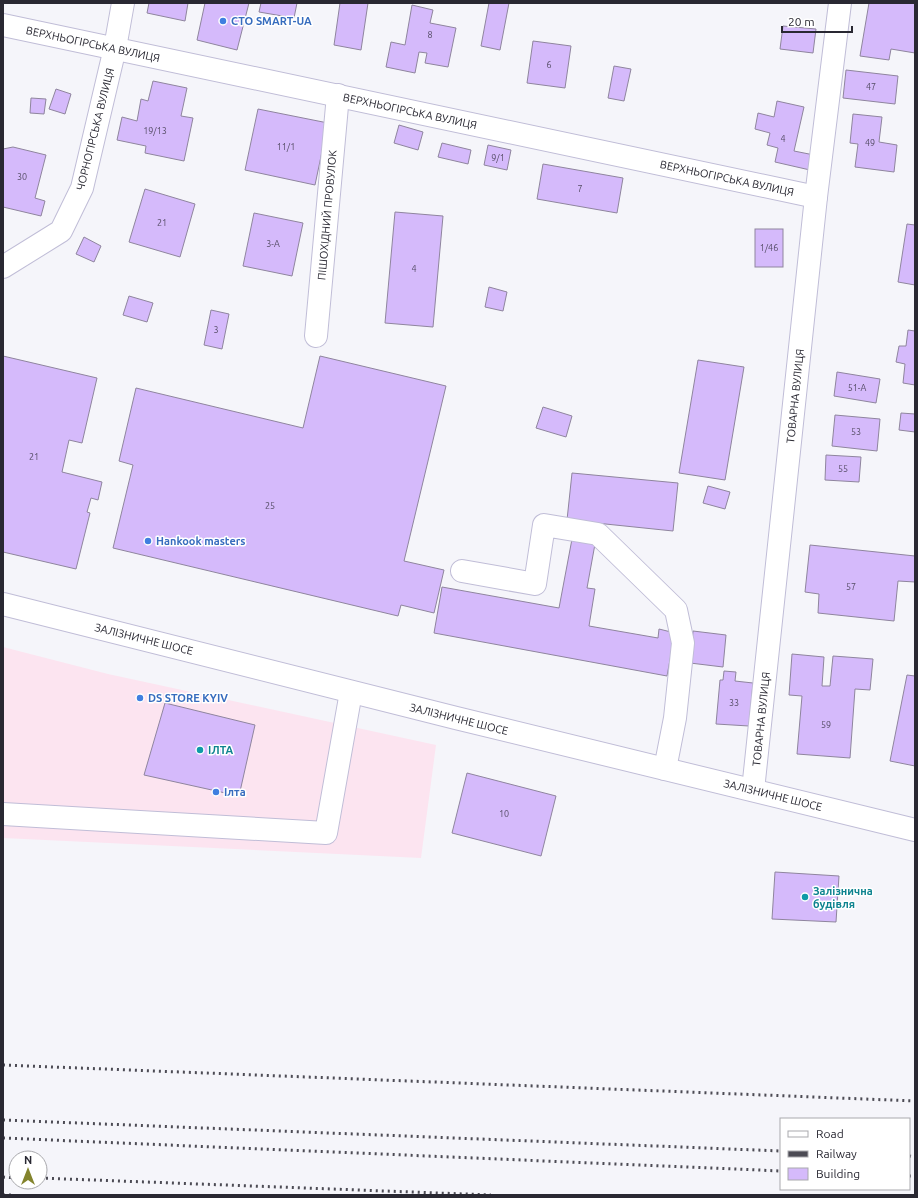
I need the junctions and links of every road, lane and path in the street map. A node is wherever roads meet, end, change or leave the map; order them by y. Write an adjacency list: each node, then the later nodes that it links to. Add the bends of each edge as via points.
1 (123, 3): 4 (street, ЧОРНОГІРСЬКА ВУЛИЦЯ)
2 (840, 3): 6 (street, ТОВАРНА ВУЛИЦЯ)
3 (3, 25): 4 (street, ВЕРХНЬОГІРСЬКА ВУЛИЦЯ)
4 (115, 48): 5 (street, ВЕРХНЬОГІРСЬКА ВУЛИЦЯ); 7 (street, ЧОРНОГІРСЬКА ВУЛИЦЯ, via 82,188 61,231)
5 (338, 95): 6 (street, ВЕРХНЬОГІРСЬКА ВУЛИЦЯ); 8 (street, ПІШОХІДНИЙ ПРОВУЛОК)
6 (816, 197): 13 (street, ТОВАРНА ВУЛИЦЯ)
7 (3, 267)
8 (316, 336)
9 (462, 571): 12 (street, via 535,584 544,525 598,534 676,610 683,643 675,718)
10 (3, 604): 11 (street, ЗАЛІЗНИЧНЕ ШОСЕ)
11 (352, 692): 12 (street, ЗАЛІЗНИЧНЕ ШОСЕ); 14 (street, via 326,833)
12 (666, 769): 13 (street, ЗАЛІЗНИЧНЕ ШОСЕ)
13 (753, 790): 15 (street, ЗАЛІЗНИЧНЕ ШОСЕ)
14 (3, 814)
15 (915, 830)

